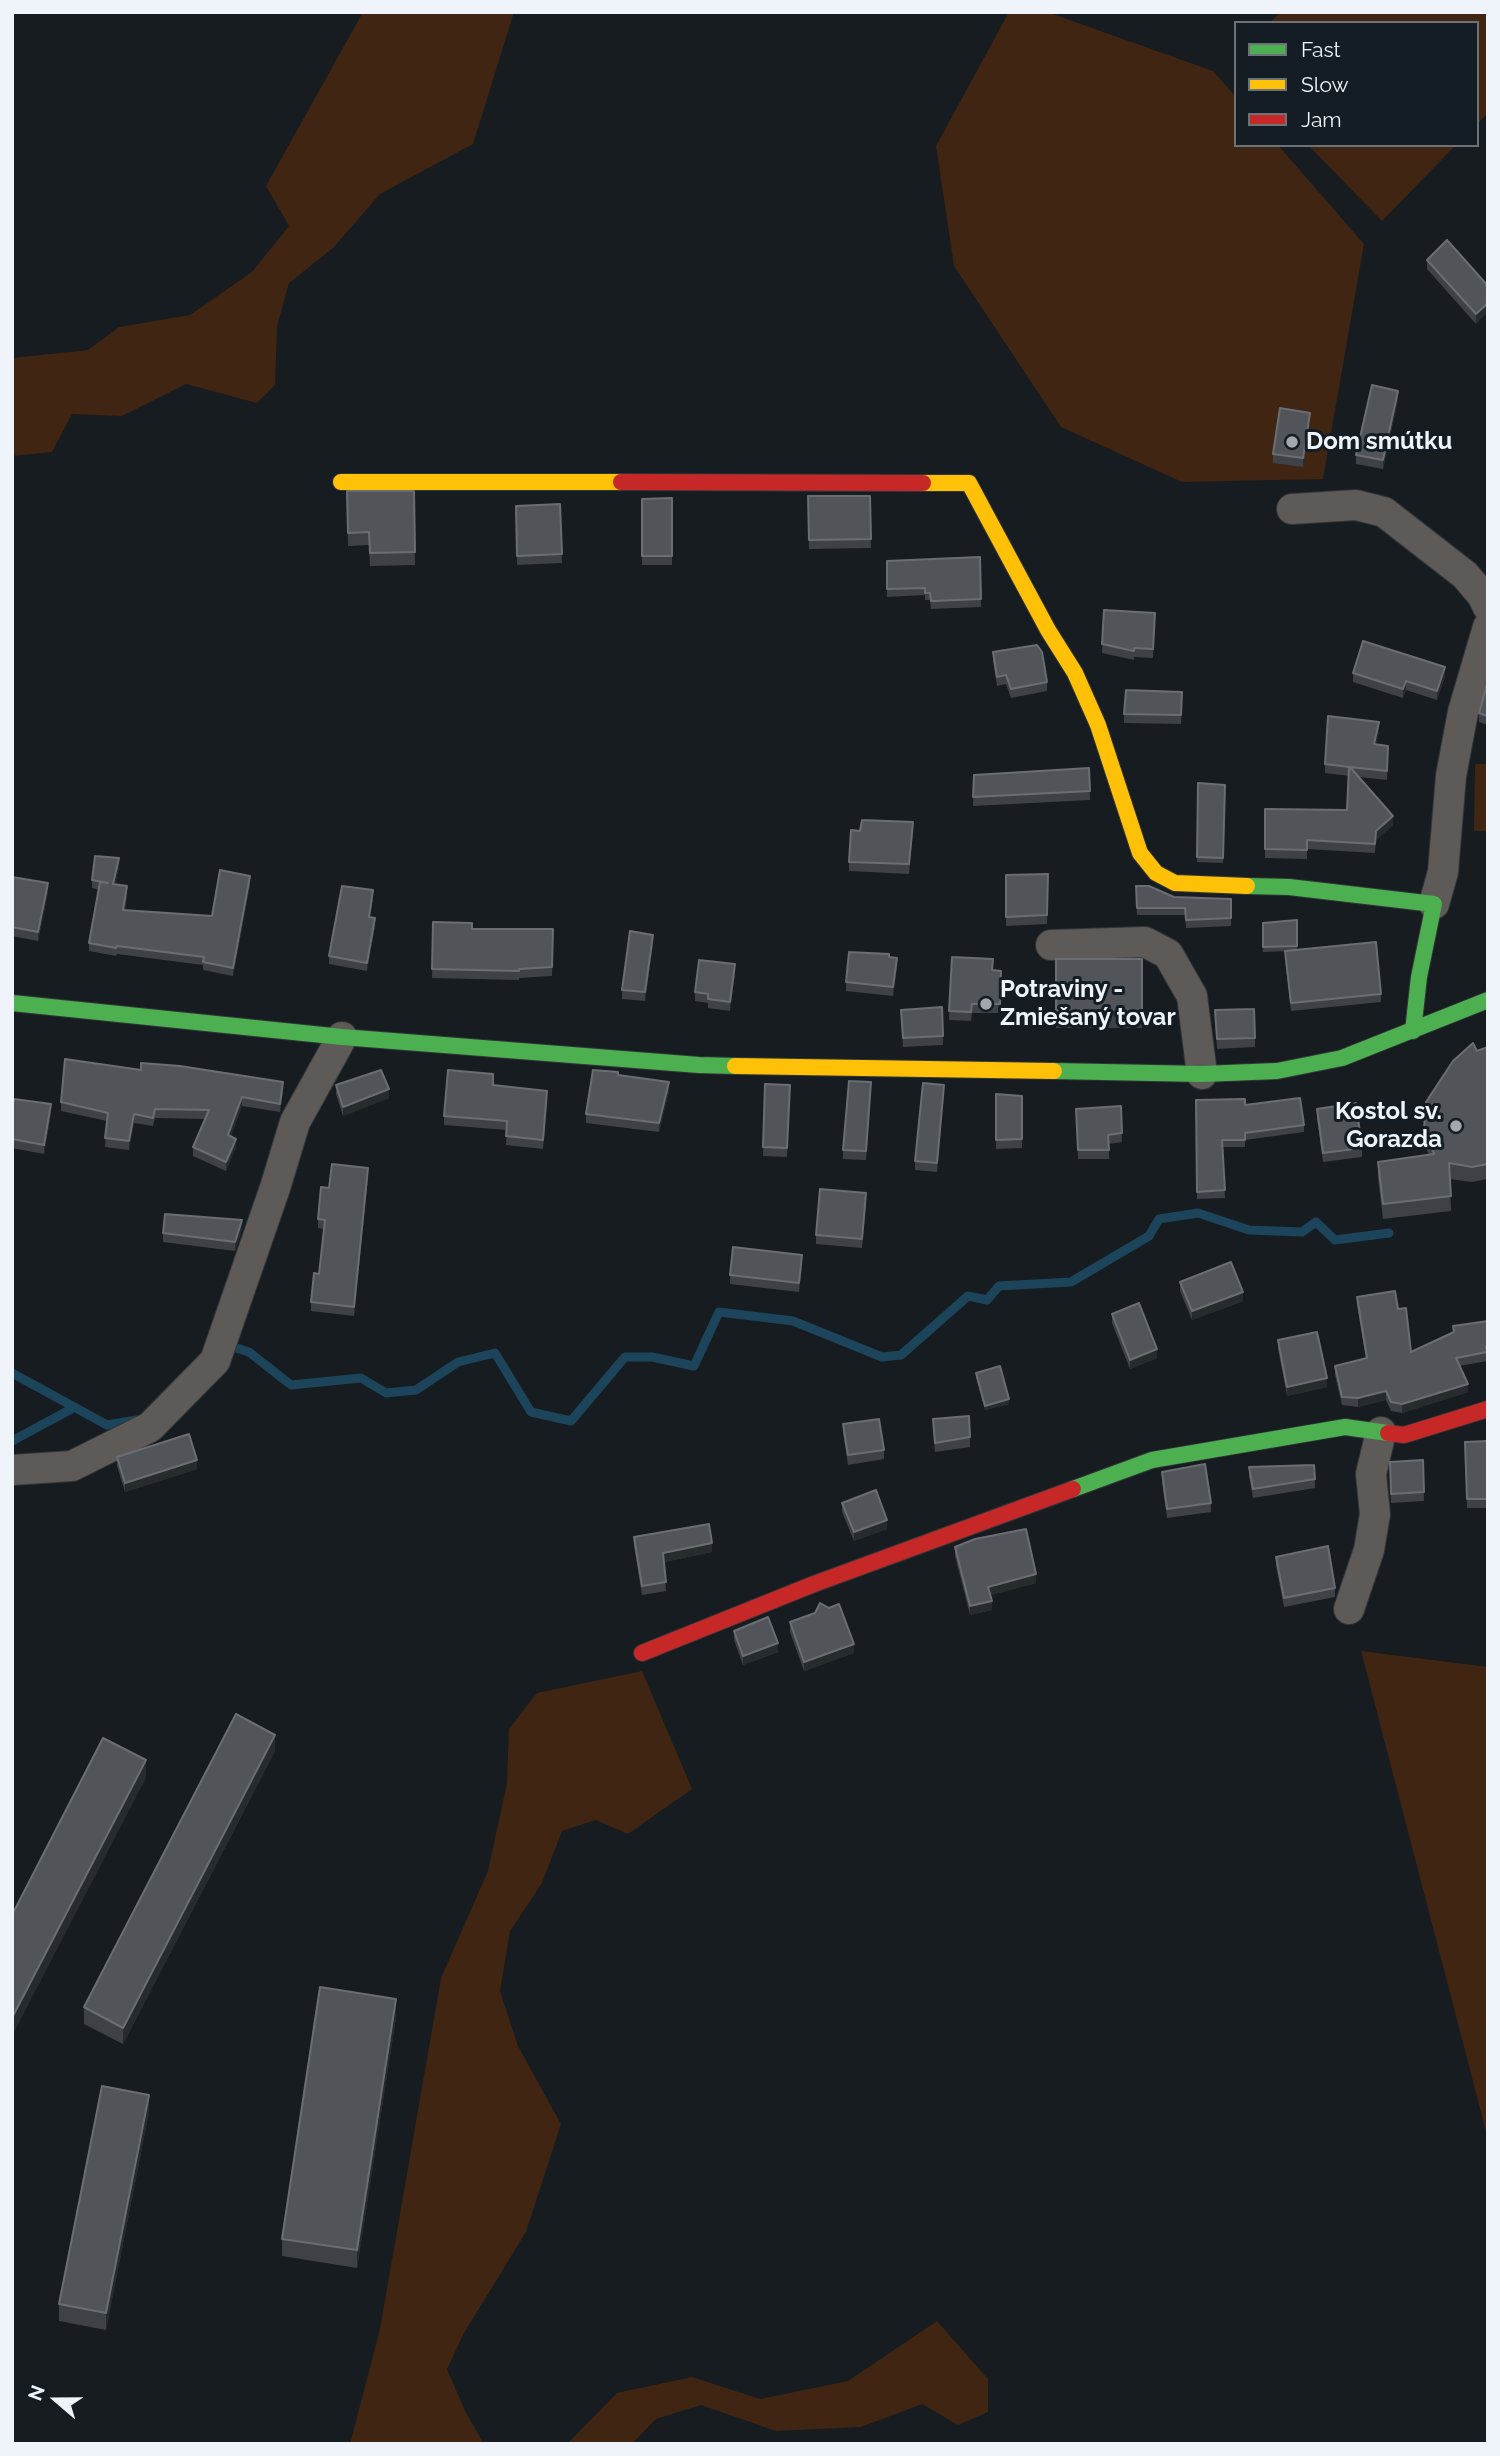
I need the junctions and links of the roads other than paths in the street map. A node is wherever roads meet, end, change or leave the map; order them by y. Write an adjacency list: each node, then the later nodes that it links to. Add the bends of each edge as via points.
1 (341, 482): 5 (street, via 969,483 1075,673 1098,724 1140,853 1156,873 1175,883 1289,887)
2 (1292, 509): 3 (street, via 1356,505 1384,512 1465,575)
3 (1488, 607)
4 (1488, 627): 5 (street, via 1463,712 1451,776 1444,872)
5 (1434, 904): 9 (street)
6 (1051, 945): 11 (street, via 1145,942 1168,954 1192,996)
7 (1488, 1000): 9 (street)
8 (12, 1003): 10 (street)
9 (1413, 1031): 11 (street, via 1342,1058 1306,1066)
10 (342, 1037): 11 (street, via 699,1065); 14 (street, via 295,1122 219,1350 150,1427 72,1466)
11 (1202, 1074)
12 (1488, 1409): 13 (street, via 1404,1435)
13 (1381, 1432): 15 (street, via 1371,1474 1375,1514 1369,1550); 16 (street, via 1345,1427 1152,1460 814,1584)
14 (12, 1470)
15 (1349, 1609)
16 (642, 1653)

